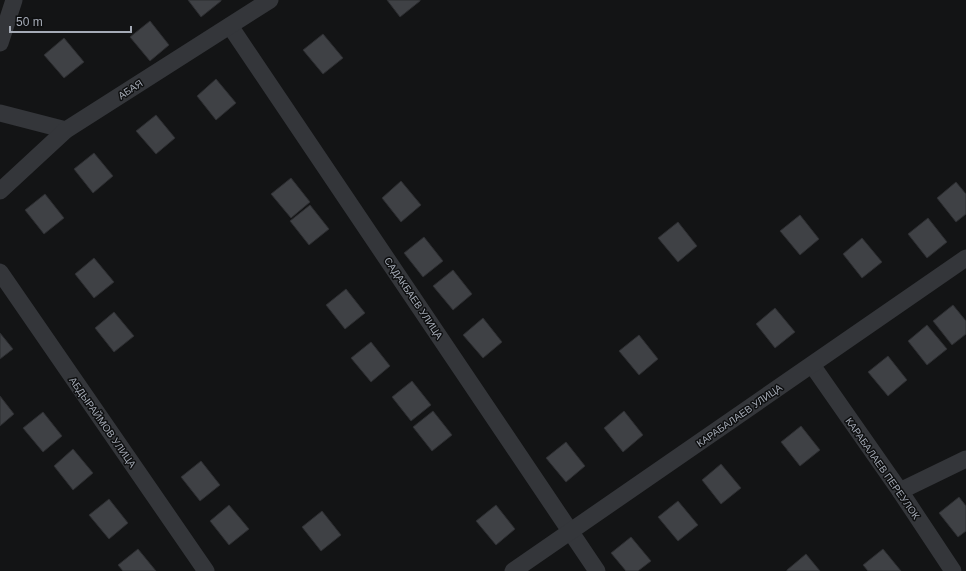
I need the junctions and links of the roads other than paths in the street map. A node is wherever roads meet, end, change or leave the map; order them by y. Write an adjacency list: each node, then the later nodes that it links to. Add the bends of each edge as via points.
1 (14, 0): 4 (street)
2 (270, 0): 3 (street, АБАЯ)
3 (230, 26): 6 (street, АБАЯ); 13 (street, САДАКБАЕВ УЛИЦА)
4 (0, 44)
5 (0, 113): 6 (street)
6 (66, 130): 7 (street, АБАЯ)
7 (0, 191)
8 (966, 258): 10 (street, КАРАБАЛАЕВ УЛИЦА)
9 (0, 272): 14 (street, АБДЫРАЙМОВ УЛИЦА)
10 (812, 365): 12 (street, КАРАБАЛАЕВ ПЕРЕУЛОК); 13 (street, КАРАБАЛАЕВ УЛИЦА)
11 (966, 459): 12 (street)
12 (900, 491): 17 (street, КАРАБАЛАЕВ ПЕРЕУЛОК)
13 (571, 531): 15 (street, КАРАБАЛАЕВ УЛИЦА); 16 (street, САДАКБАЕВ УЛИЦА)
14 (206, 571)
15 (513, 571)
16 (597, 571)
17 (953, 571)

